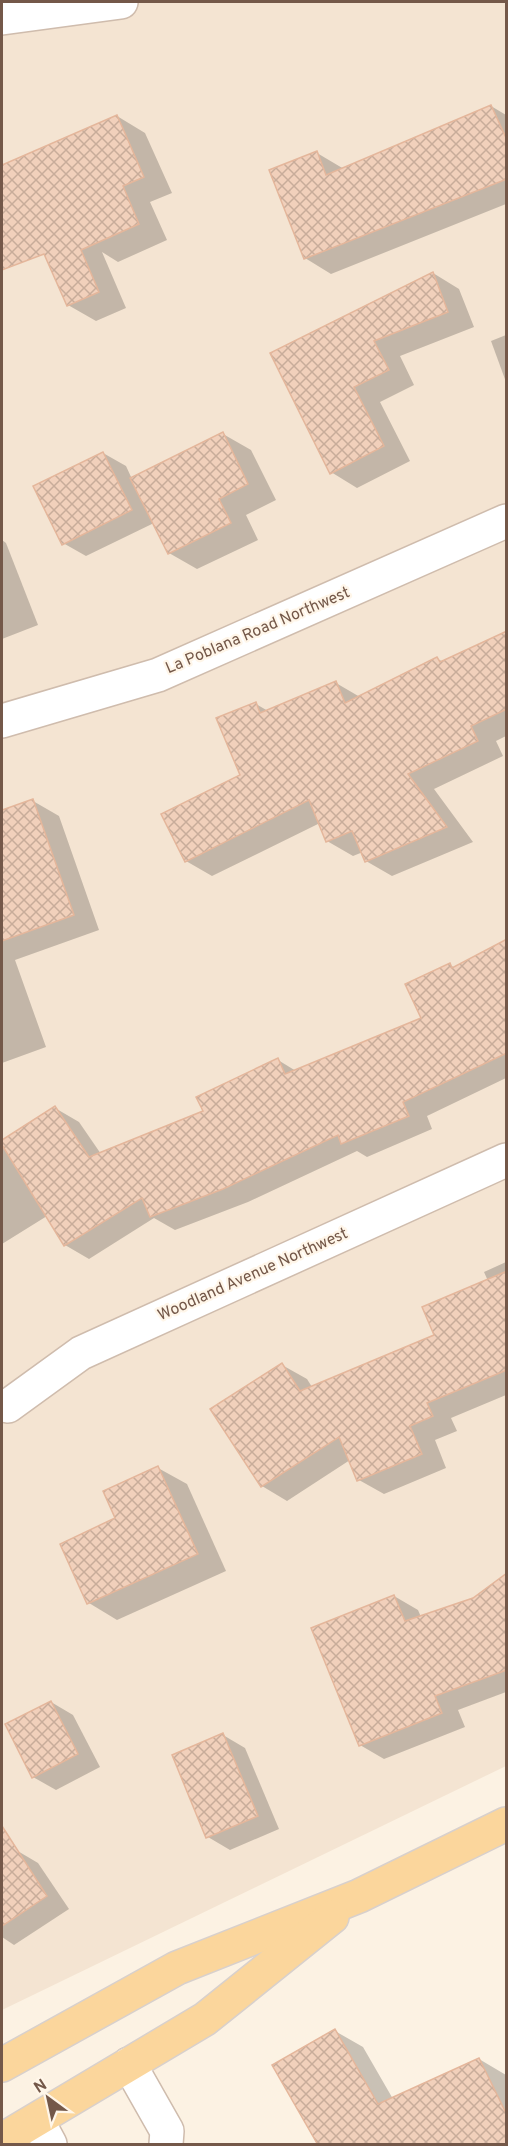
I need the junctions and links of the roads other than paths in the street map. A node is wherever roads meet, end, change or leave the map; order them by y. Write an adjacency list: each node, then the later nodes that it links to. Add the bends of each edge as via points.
1 (121, 2): 2 (street)
2 (2, 18)
3 (507, 521): 4 (street, La Poblana Road Northwest, via 158,675)
4 (2, 721)
5 (507, 1160): 6 (street, Woodland Avenue Northwest, via 81,1353)
6 (8, 1406)
7 (507, 1824): 8 (main road)
8 (359, 1896): 9 (main road, via 205,2019); 10 (main road, via 177,1968)
9 (129, 2064): 11 (main road); 13 (street, via 167,2131)
10 (2, 2065)
11 (43, 2132): 12 (main road)
12 (2, 2140)
13 (166, 2145)

